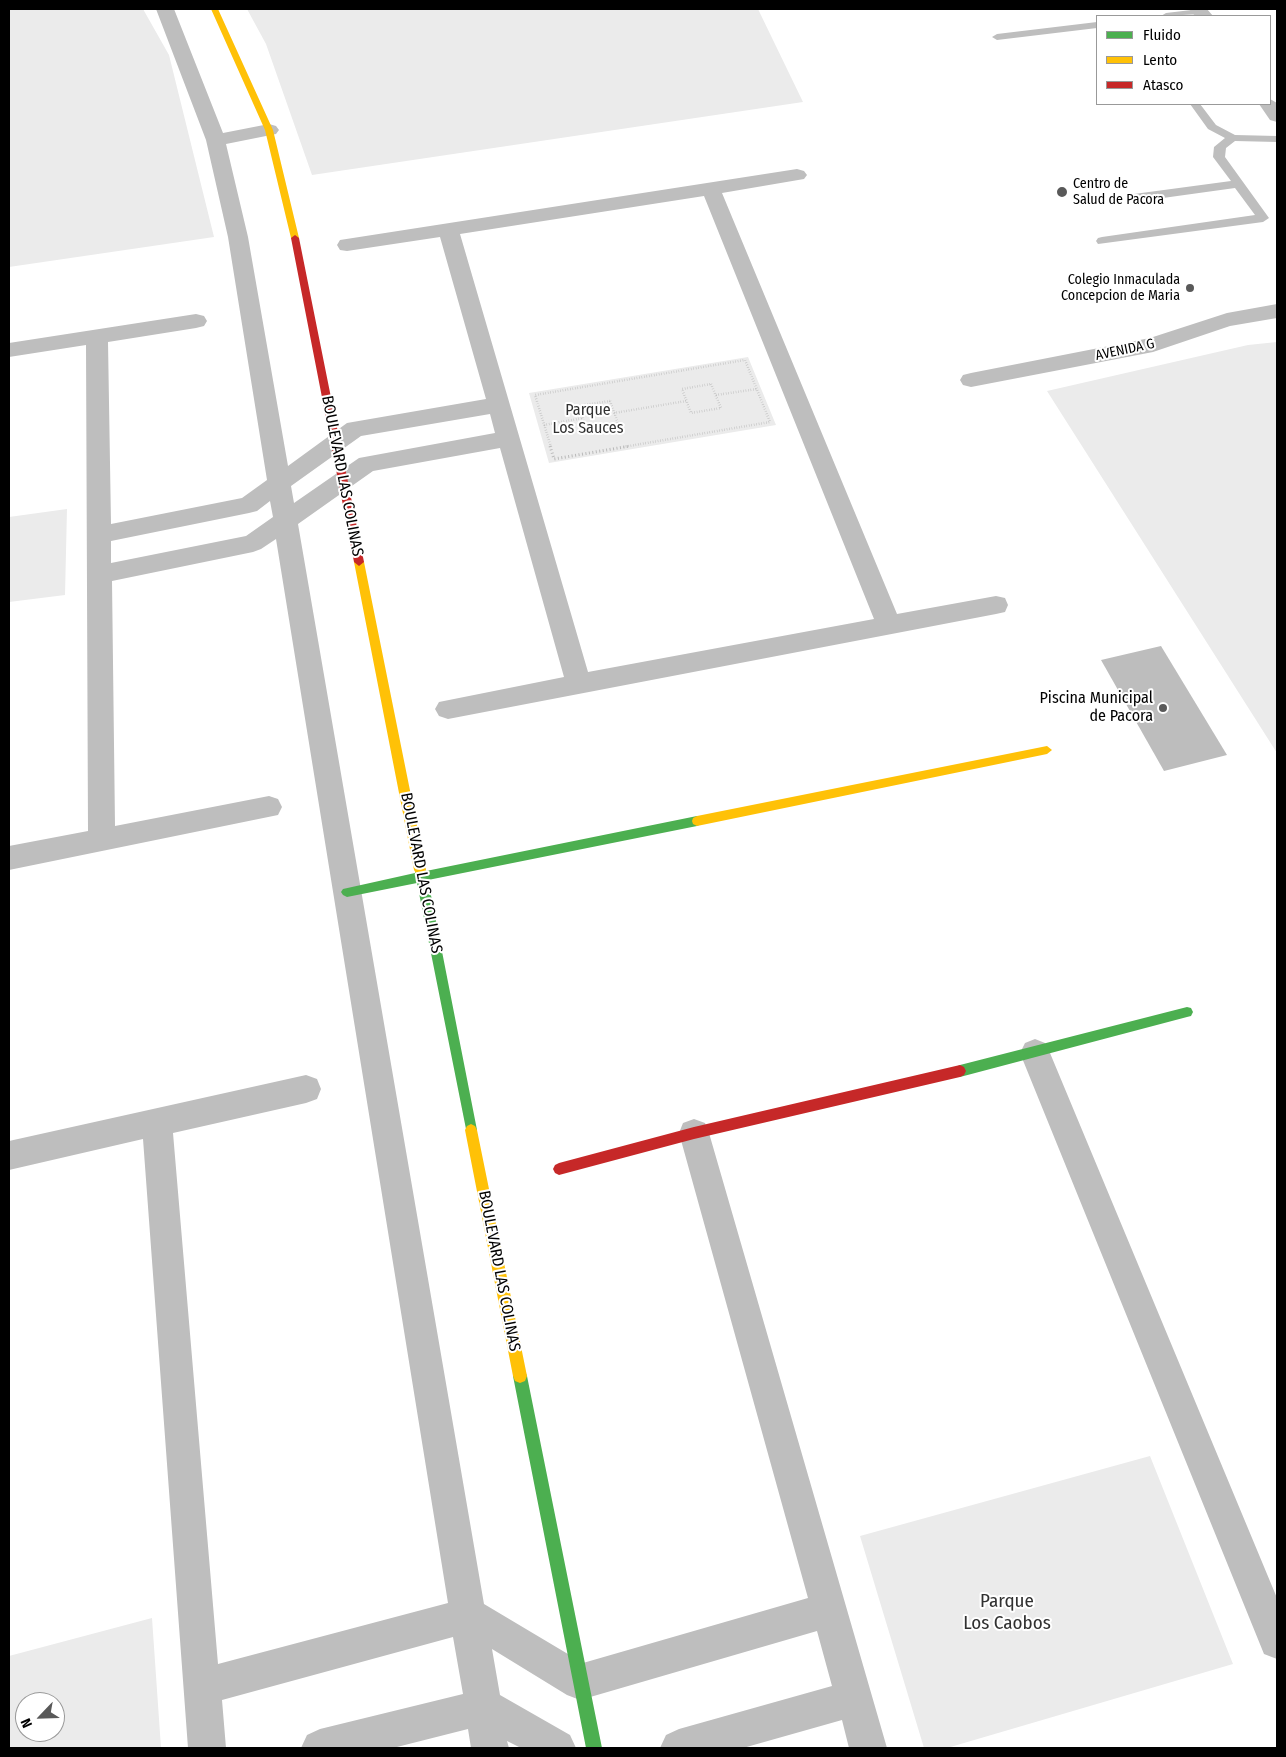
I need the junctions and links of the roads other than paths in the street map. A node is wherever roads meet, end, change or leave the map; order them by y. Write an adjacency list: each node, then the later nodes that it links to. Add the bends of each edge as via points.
1 (165, 9): 13 (street)
2 (214, 9): 10 (street, BOULEVARD LAS COLINAS)
3 (1201, 12): 4 (lane)
4 (1175, 15)
5 (1096, 25): 6 (lane)
6 (997, 37)
7 (1196, 105): 11 (lane, via 1212,127)
8 (1269, 105): 9 (street)
9 (1277, 116)
10 (269, 130): 13 (street); 28 (street, BOULEVARD LAS COLINAS, via 291,220)
11 (1233, 138): 12 (lane); 15 (lane, via 1220,147 1219,157)
12 (1277, 139)
13 (216, 140): 30 (street, via 238,237)
14 (797, 175): 16 (street)
15 (1238, 184): 17 (lane); 19 (lane, via 1263,218)
16 (710, 189): 18 (street); 35 (street)
17 (1134, 198)
18 (448, 229): 20 (street); 26 (street)
19 (1102, 241)
20 (347, 245)
21 (1277, 311): 25 (street, AVENIDA G, via 1227,320 1153,345)
22 (196, 321): 23 (street)
23 (97, 336): 24 (street); 32 (street)
24 (9, 350)
25 (971, 380)
26 (498, 406): 27 (street); 28 (street, via 355,429)
27 (507, 436): 29 (street, via 367,464); 36 (street)
28 (336, 444): 29 (street, BOULEVARD LAS COLINAS); 30 (street)
29 (343, 482): 31 (street); 42 (street, BOULEVARD LAS COLINAS)
30 (278, 484): 31 (street); 32 (street, via 249,505)
31 (285, 521): 33 (street, via 253,543); 43 (street)
32 (99, 535): 33 (street)
33 (99, 575): 40 (street)
34 (996, 605): 35 (street)
35 (888, 626): 36 (street)
36 (579, 684): 37 (street)
37 (448, 710)
38 (1047, 750): 42 (street)
39 (269, 807): 40 (street)
40 (102, 839): 41 (street)
41 (9, 858)
42 (421, 877): 43 (street); 54 (street, BOULEVARD LAS COLINAS)
43 (347, 892): 52 (street)
44 (1187, 1012): 45 (street)
45 (1035, 1053): 48 (street); 53 (street)
46 (306, 1089): 47 (street)
47 (157, 1122): 49 (street); 55 (street)
48 (694, 1134): 50 (street); 51 (street)
49 (9, 1155)
50 (559, 1169)
51 (828, 1610): 54 (street); 56 (street)
52 (469, 1615): 54 (street); 55 (street); 57 (street)
53 (1277, 1642)
54 (580, 1682): 62 (street, BOULEVARD LAS COLINAS)
55 (202, 1687): 58 (street)
56 (853, 1698): 63 (street); 64 (street)
57 (484, 1707): 59 (street); 60 (street); 61 (street)
58 (207, 1748)
59 (320, 1748)
60 (490, 1748)
61 (557, 1748)
62 (594, 1748)
63 (680, 1748)
64 (868, 1748)

